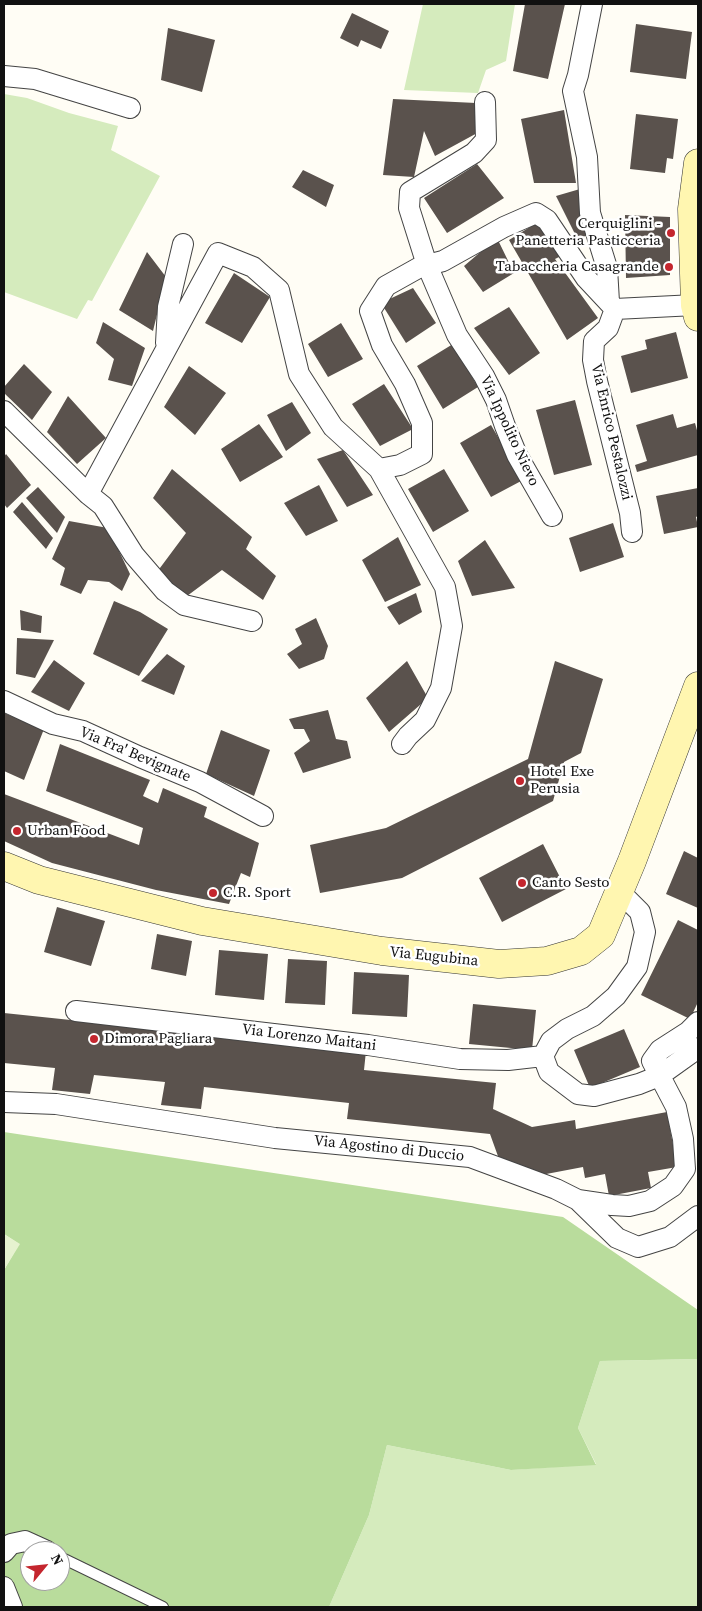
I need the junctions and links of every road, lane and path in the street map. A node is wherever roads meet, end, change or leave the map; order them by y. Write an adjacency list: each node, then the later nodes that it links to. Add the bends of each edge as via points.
1 (592, 4): 8 (street, via 573,91 587,156 590,213 607,268)
2 (4, 76): 4 (street, via 35,79)
3 (485, 102): 7 (street, Via Ippolito Nievo, via 486,140 474,153 410,192 409,208)
4 (130, 108)
5 (698, 163): 9 (main road, via 692,209)
6 (183, 244): 10 (street, via 168,307)
7 (427, 265): 8 (street, via 536,213 547,220 586,278); 12 (street, via 386,286 370,311 382,345 405,384 422,423 422,454 400,465); 14 (street, Via Ippolito Nievo, via 457,335 484,376 517,454)
8 (612, 306): 9 (street); 15 (street, Via Enrico Pestalozzi, via 608,328 594,341 593,360)
9 (697, 311)
10 (165, 350): 12 (street, via 218,253 253,267 279,290 299,374 333,426); 13 (street)
11 (4, 411): 13 (street)
12 (379, 469): 19 (street, via 445,587 452,626 441,688 425,720)
13 (88, 494): 16 (street, via 103,506 134,555 165,591 184,605)
14 (552, 516)
15 (632, 532)
16 (252, 621)
17 (698, 686): 22 (main road, Via Eugubina)
18 (4, 702): 20 (street, Via Fra' Bevignate, via 53,724 84,731 200,782)
19 (402, 744)
20 (263, 816)
21 (4, 866): 22 (main road, Via Eugubina, via 39,880 202,921 382,951 499,964 547,961 581,951 601,935)
22 (620, 892): 26 (street, via 640,912 645,932 638,967 616,996 593,1016 550,1041)
23 (76, 1011): 26 (street, Via Lorenzo Maitani, via 460,1059 508,1060)
24 (698, 1022): 27 (street, via 660,1050 652,1061)
25 (698, 1048): 27 (street)
26 (543, 1056): 27 (street, via 549,1072 578,1094 594,1096)
27 (659, 1076): 29 (street, Via Agostino di Duccio, via 676,1107 684,1139 685,1170 673,1186 650,1201 629,1206)
28 (4, 1102): 29 (street, Via Agostino di Duccio, via 56,1104 275,1138 470,1157)
29 (578, 1200): 30 (street, via 617,1238 638,1247 670,1237)
30 (698, 1216)
31 (20, 1542): 32 (street, via 11,1544)
32 (4, 1552)
33 (70, 1562): 36 (lane)
34 (4, 1587): 35 (street)
35 (12, 1607)
36 (163, 1607)

